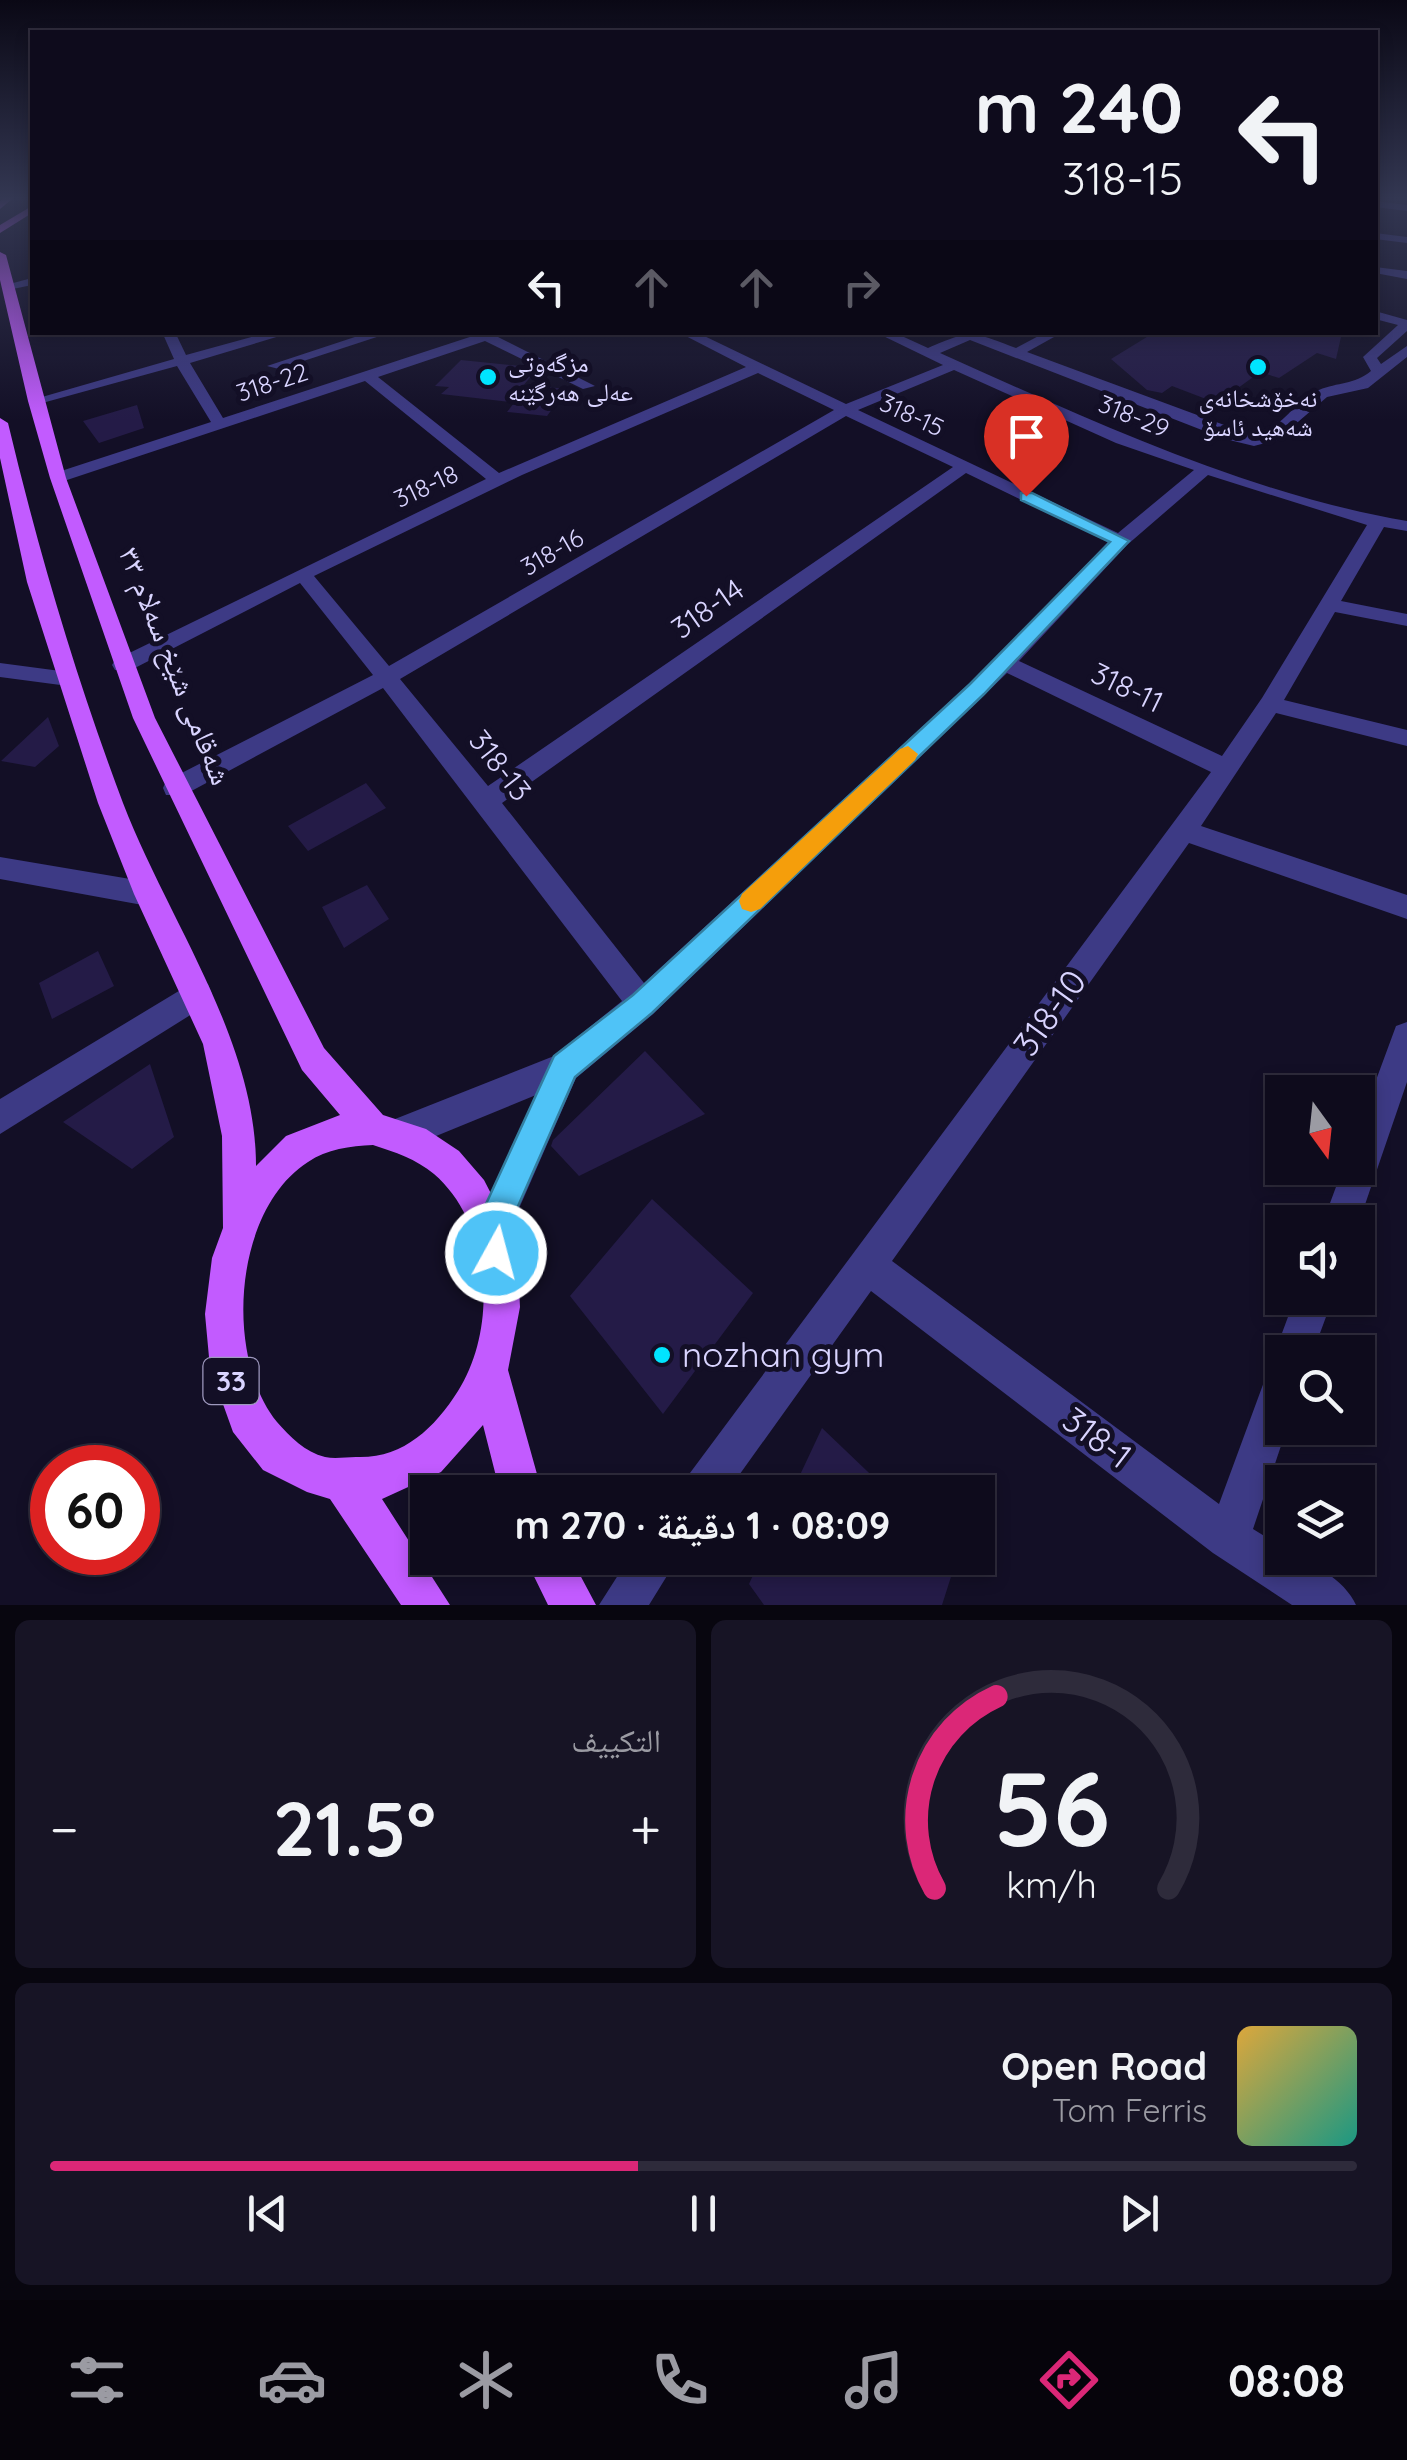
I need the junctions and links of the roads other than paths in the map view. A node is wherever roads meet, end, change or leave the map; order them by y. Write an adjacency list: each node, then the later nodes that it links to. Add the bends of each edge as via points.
1 (4, 271): 5 (main road, شەقامی شێخ سەلام ٣٣)
2 (1381, 271): 3 (street)
3 (1407, 275)
4 (30, 282): 5 (street)
5 (8, 286): 26 (main road, شەقامی شێخ سەلام ٣٣)
6 (1378, 316): 7 (street)
7 (1407, 324): 22 (street, via 1370,357)
8 (169, 335): 19 (street)
9 (278, 335): 15 (street)
10 (380, 335): 24 (street)
11 (493, 335): 23 (street, 318-22); 25 (street)
12 (690, 335): 21 (street, 318-15)
13 (895, 335): 17 (street, 318-29)
14 (1051, 335): 18 (street)
15 (249, 344): 19 (street); 24 (street)
16 (1407, 350): 22 (street)
17 (932, 352): 18 (street, via 970,335); 20 (street, 318-29)
18 (1018, 352): 22 (street, via 1254,441 1270,437 1322,394 1363,385)
19 (181, 364): 26 (street); 28 (street)
20 (957, 364): 27 (street, 318-16); 31 (street, 318-29)
21 (757, 368): 27 (street, 318-15); 33 (street, 318-18)
22 (1379, 372)
23 (366, 376): 24 (street, 318-22); 33 (street)
24 (290, 380): 28 (street, 318-22)
25 (588, 386)
26 (35, 401): 32 (main road, شەقامی شێخ سەلام ٣٣)
27 (844, 410): 30 (street, 318-15); 42 (street, 318-16)
28 (219, 422): 32 (street, 318-22)
29 (0, 424): 43 (main road, 33)
30 (964, 467): 35 (street, 318-15); 48 (street, 318-14)
31 (1204, 470): 34 (street, 318-29); 35 (street)
32 (58, 478): 40 (main road, شەقامی شێخ سەلام ٣٣)
33 (498, 480): 36 (street, 318-18)
34 (1392, 524): 37 (street, 318-10)
35 (1120, 541): 39 (street)
36 (302, 573): 40 (street, 318-18); 42 (street, 318-13)
37 (1330, 604): 38 (street); 44 (street, 318-10)
38 (1407, 620)
39 (1004, 663): 46 (street, 318-11); 54 (street)
40 (124, 665): 47 (main road, شەقامی شێخ سەلام ٣٣)
41 (0, 670): 43 (street)
42 (386, 677): 47 (street, 318-16); 48 (street, 318-13)
43 (68, 679): 51 (main road, 33)
44 (1270, 704): 45 (street); 46 (street, 318-10)
45 (1407, 738)
46 (1224, 768): 49 (street, 318-10)
47 (175, 788): 58 (main road, شەقامی شێخ سەلام ٣٣, via 312,1059)
48 (486, 801): 54 (street, 318-13)
49 (1184, 831): 52 (street); 62 (street, 318-10)
50 (0, 868): 51 (street)
51 (148, 894): 53 (main road, 33)
52 (1407, 908)
53 (197, 994): 57 (street); 61 (main road, 33, via 218,1043 239,1136)
54 (642, 1004): 56 (street)
55 (1407, 1037): 59 (street)
56 (564, 1066): 58 (street); 60 (street)
57 (0, 1118)
58 (388, 1130): 60 (main road, شەقامی شێخ سەلام ٣٣, via 431,1148 456,1169); 61 (main road, 33, via 345,1129 278,1164 255,1194)
59 (1346, 1205)
60 (491, 1230): 63 (main road, شەقامی شێخ سەلام ٣٣, via 501,1315)
61 (238, 1240): 67 (main road, 33, via 224,1293 223,1347 236,1398 263,1441 303,1470)
62 (866, 1264): 66 (street, 318-10); 68 (street, 318-1)
63 (488, 1372): 65 (main road, شەقامی شێخ سەلام ٣٣); 67 (main road, شەقامی شێخ سەلام ٣٣, via 473,1405 437,1449 392,1477)
64 (1265, 1432): 68 (street)
65 (516, 1475)
66 (714, 1475)
67 (345, 1484): 71 (main road)
68 (1228, 1538): 74 (street, 318-1)
69 (556, 1575): 72 (main road)
70 (644, 1575): 73 (street)
71 (427, 1605)
72 (572, 1605)
73 (622, 1605)
74 (1333, 1605)

